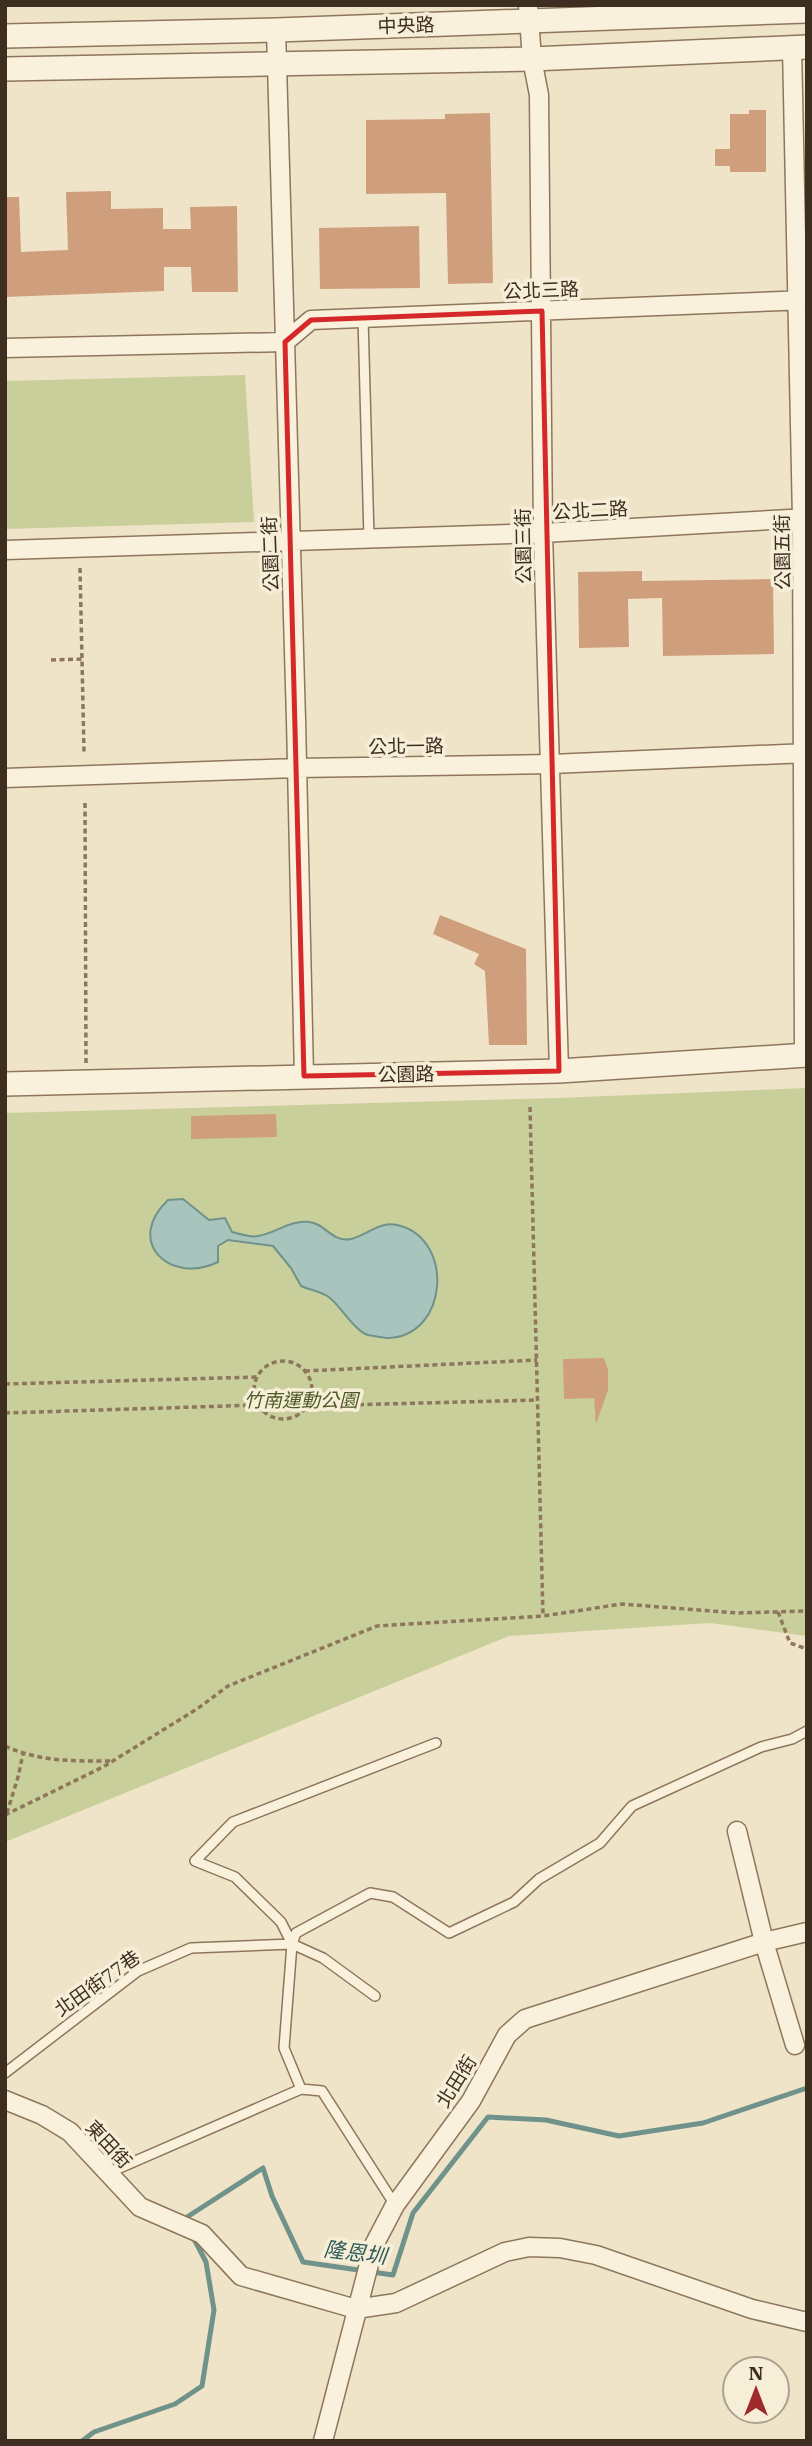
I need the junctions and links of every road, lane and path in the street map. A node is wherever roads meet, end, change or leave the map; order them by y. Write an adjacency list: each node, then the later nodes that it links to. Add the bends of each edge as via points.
1 (807, 11): 2 (street, 中央路)
2 (528, 13): 3 (street, 中央路); 6 (street, 公園三街)
3 (276, 30): 4 (street, 中央路); 7 (street, 公園二街)
4 (5, 36)
5 (799, 47): 6 (street, 中央路); 9 (street, 公園五街)
6 (532, 59): 7 (street, 中央路); 10 (street, 公園三街, via 539,95)
7 (276, 64): 8 (street, 中央路); 12 (street, 公園二街)
8 (5, 69)
9 (803, 300): 10 (street, 公北三路); 14 (street, 公園五街)
10 (542, 311): 11 (street, 公北三路); 15 (street, 公園三街)
11 (363, 317): 12 (street, 公北三路, via 311,320); 16 (lane)
12 (285, 342): 13 (street); 17 (street, 公園二街)
13 (5, 348)
14 (805, 518): 15 (street, 公北二路); 23 (street, 公園五街)
15 (543, 533): 16 (street, 公北二路); 24 (street, 公園三街)
16 (369, 538): 17 (street, 公北二路)
17 (291, 541): 18 (street, 公北二路); 25 (street, 公園二街)
18 (5, 550)
19 (80, 568): 20 (path)
20 (82, 659): 21 (path); 22 (path)
21 (51, 660)
22 (84, 752)
23 (804, 753): 24 (street, 公北一路); 28 (street, 公園五街)
24 (551, 764): 25 (street, 公北一路); 29 (street, 公園三街)
25 (296, 768): 26 (street, 公北一路); 30 (street, 公園二街)
26 (5, 778)
27 (85, 803): 31 (path)
28 (806, 1055): 29 (street, 公園路)
29 (559, 1070): 30 (street, 公園路)
30 (304, 1076): 31 (street, 公園路)
31 (86, 1082): 32 (street, 公園路)
32 (5, 1084)
33 (530, 1107): 34 (path)
34 (537, 1360): 35 (path); 38 (path)
35 (305, 1371): 36 (path, via 298,1364 279,1361); 40 (path, via 313,1387)
36 (257, 1377): 37 (path); 39 (path)
37 (5, 1384)
38 (538, 1400): 40 (path); 44 (path)
39 (258, 1405): 40 (path, via 264,1413 283,1420); 41 (path)
40 (308, 1406)
41 (5, 1413)
42 (805, 1611): 43 (path)
43 (778, 1612): 44 (path, via 622,1604); 45 (path, via 790,1643)
44 (543, 1616): 50 (path, via 377,1626 228,1686)
45 (807, 1649)
46 (807, 1731): 55 (lane, via 632,1806 600,1843 539,1879 514,1902 449,1933 393,1897 370,1893 296,1933)
47 (436, 1743): 55 (lane, via 233,1822 195,1861 235,1877 281,1922)
48 (5, 1746): 49 (path)
49 (23, 1754): 50 (path, via 54,1760); 51 (path)
50 (114, 1761): 51 (path)
51 (6, 1814)
52 (737, 1831): 54 (street)
53 (807, 1932): 54 (street, 北田街)
54 (764, 1942): 57 (street); 62 (street, 北田街, via 525,2019 507,2035 471,2101)
55 (292, 1944): 56 (lane, via 323,1958); 58 (lane, 北田街77巷, via 191,1948 138,1971); 59 (lane, via 284,2048)
56 (375, 1996)
57 (795, 2045)
58 (5, 2073)
59 (301, 2089): 61 (lane); 62 (lane, via 322,2091)
60 (5, 2100): 61 (street, 東田街, via 70,2132)
61 (108, 2173): 63 (street, 東田街, via 140,2207 202,2234 241,2276)
62 (395, 2205): 63 (street, 北田街, via 374,2245)
63 (356, 2309): 64 (street, via 396,2303 505,2252 529,2247 596,2255 752,2309); 65 (street, 北田街)
64 (807, 2322)
65 (323, 2441)

